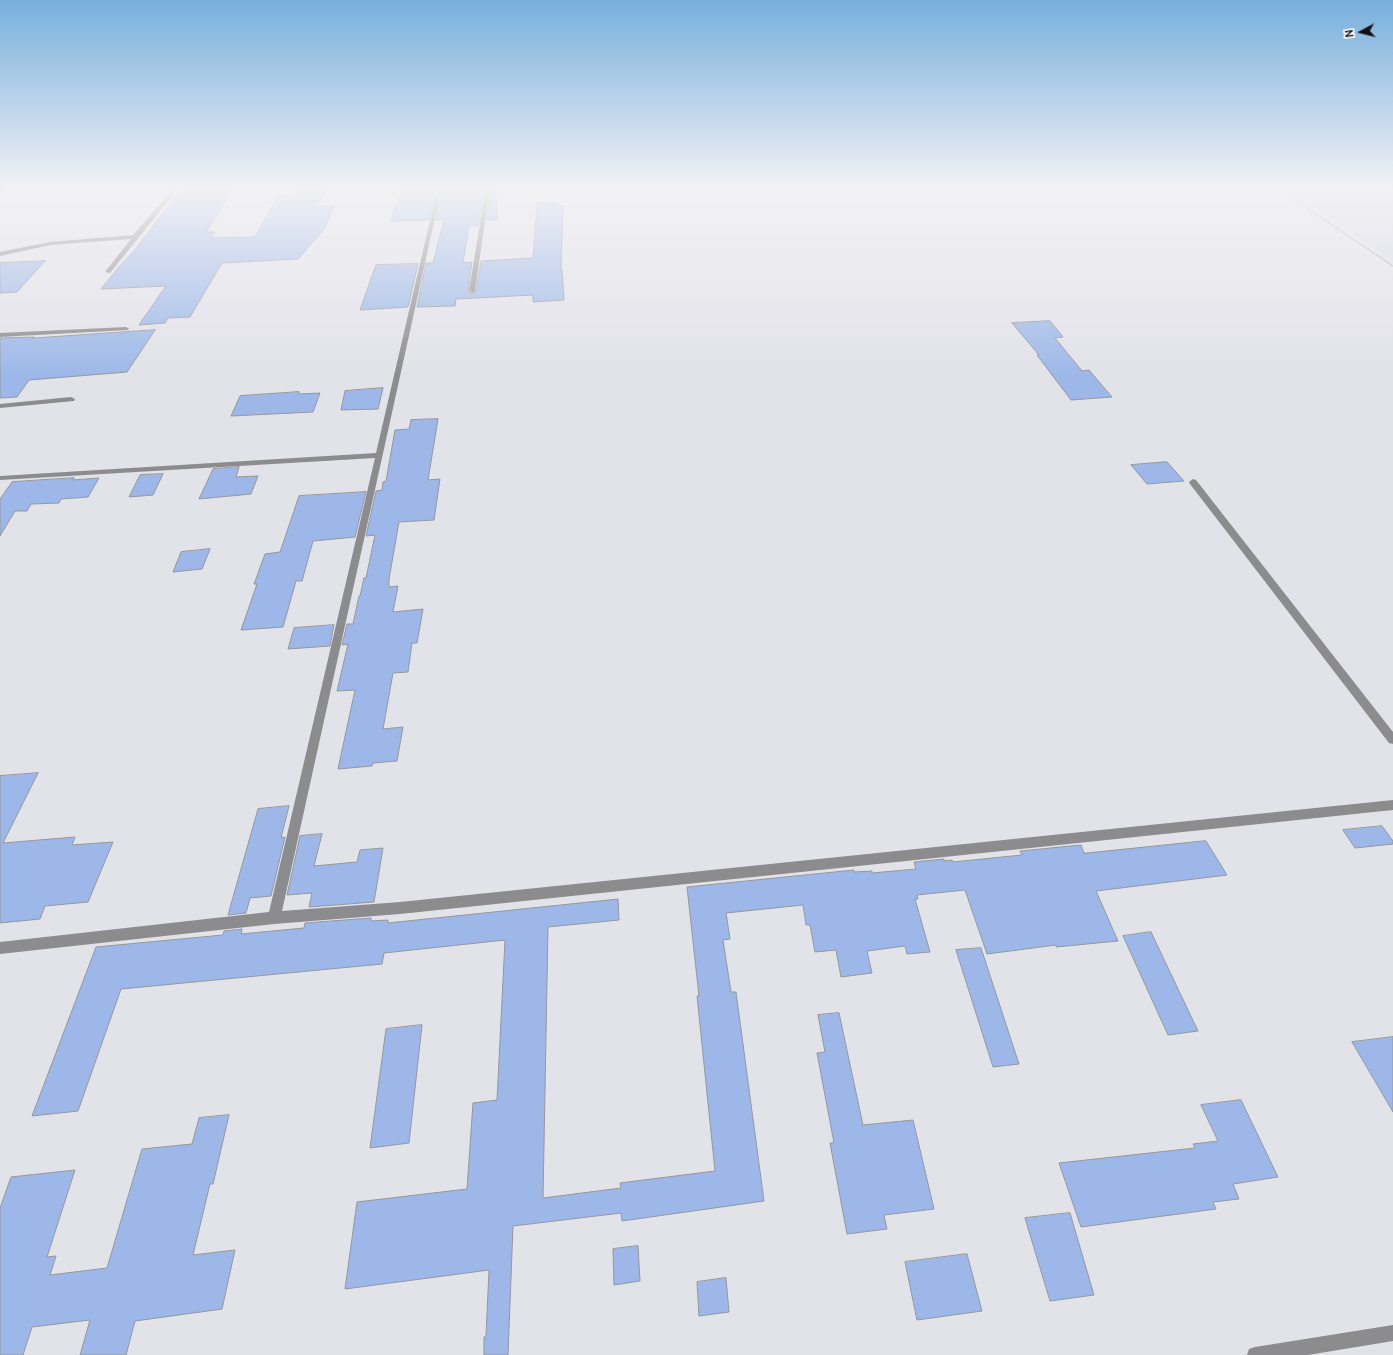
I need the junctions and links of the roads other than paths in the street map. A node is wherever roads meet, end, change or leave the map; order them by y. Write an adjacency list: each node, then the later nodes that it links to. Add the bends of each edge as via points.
1 (16, 249): 5 (street)
2 (126, 249): 6 (street)
3 (426, 249): 12 (street)
4 (478, 249): 7 (street)
5 (0, 254)
6 (108, 272)
7 (472, 291)
8 (126, 329): 9 (street)
9 (0, 335)
10 (71, 398): 11 (street)
11 (0, 406)
12 (380, 455): 13 (street); 17 (street)
13 (0, 478)
14 (1193, 482): 15 (street)
15 (1393, 740)
16 (1393, 805): 17 (street, via 408,908)
17 (274, 918): 18 (street)
18 (0, 948)
19 (1393, 1334): 20 (street)
20 (1255, 1355)

